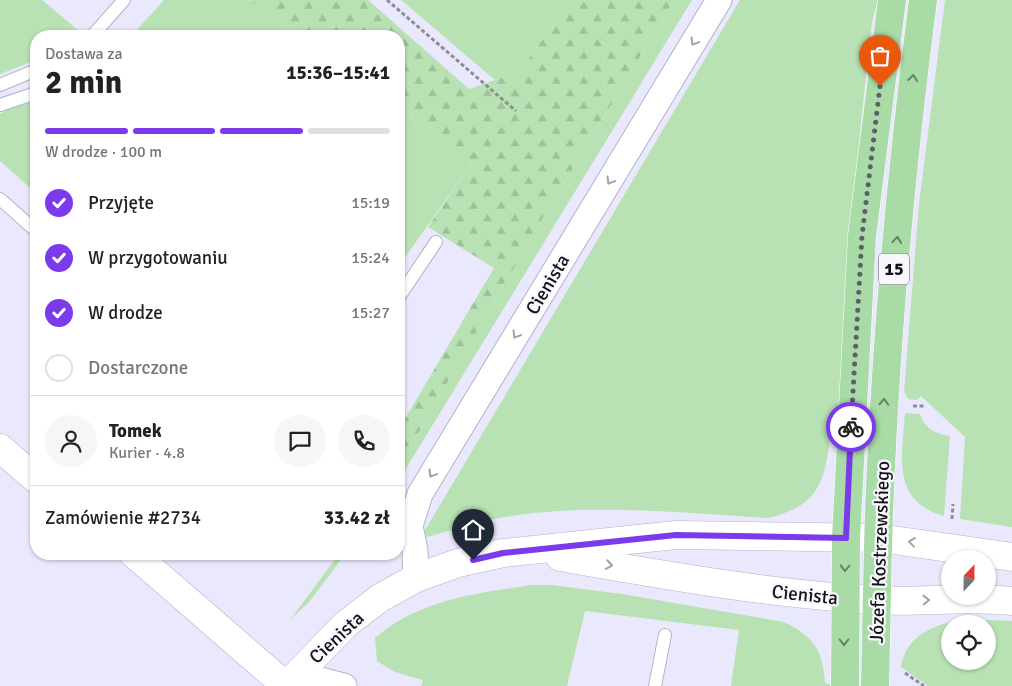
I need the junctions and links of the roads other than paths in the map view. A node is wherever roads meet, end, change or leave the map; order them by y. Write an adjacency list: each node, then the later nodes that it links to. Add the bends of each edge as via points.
1 (124, 0): 5 (lane)
2 (719, 0): 21 (street, Cienista, one-way to 21, via 420,494 410,526)
3 (892, 0): 16 (main road, Józefa Kostrzewskiego / 15, via 862,236)
4 (923, 0): 17 (main road, Józefa Kostrzewskiego / 15, one-way to 4, via 889,328 908,116)
5 (97, 30)
6 (30, 72): 7 (lane)
7 (0, 85)
8 (30, 95): 9 (lane)
9 (0, 106)
10 (0, 199): 11 (lane)
11 (30, 226)
12 (436, 242): 13 (lane)
13 (405, 288)
14 (0, 448): 15 (street)
15 (30, 474)
16 (846, 538): 17 (street, Cienista); 18 (street, Cienista, via 676,535); 22 (main road, Józefa Kostrzewskiego / 15, one-way to 22)
17 (879, 538): 19 (street, Cienista, one-way to 17); 23 (main road, Józefa Kostrzewskiego / 15)
18 (526, 551): 21 (street, Cienista, via 458,564); 22 (street, Cienista, one-way to 22, via 760,589)
19 (1012, 557)
20 (141, 560): 26 (street)
21 (416, 578): 26 (street, Cienista, via 380,598 346,624)
22 (844, 598): 23 (street, Cienista); 29 (main road, Józefa Kostrzewskiego / 15, one-way to 29)
23 (877, 600): 24 (street, Cienista, one-way to 24); 30 (main road, Józefa Kostrzewskiego / 15)
24 (1012, 601)
25 (665, 635): 28 (lane)
26 (290, 682): 27 (street)
27 (344, 686)
28 (655, 686)
29 (845, 686)
30 (875, 686)

